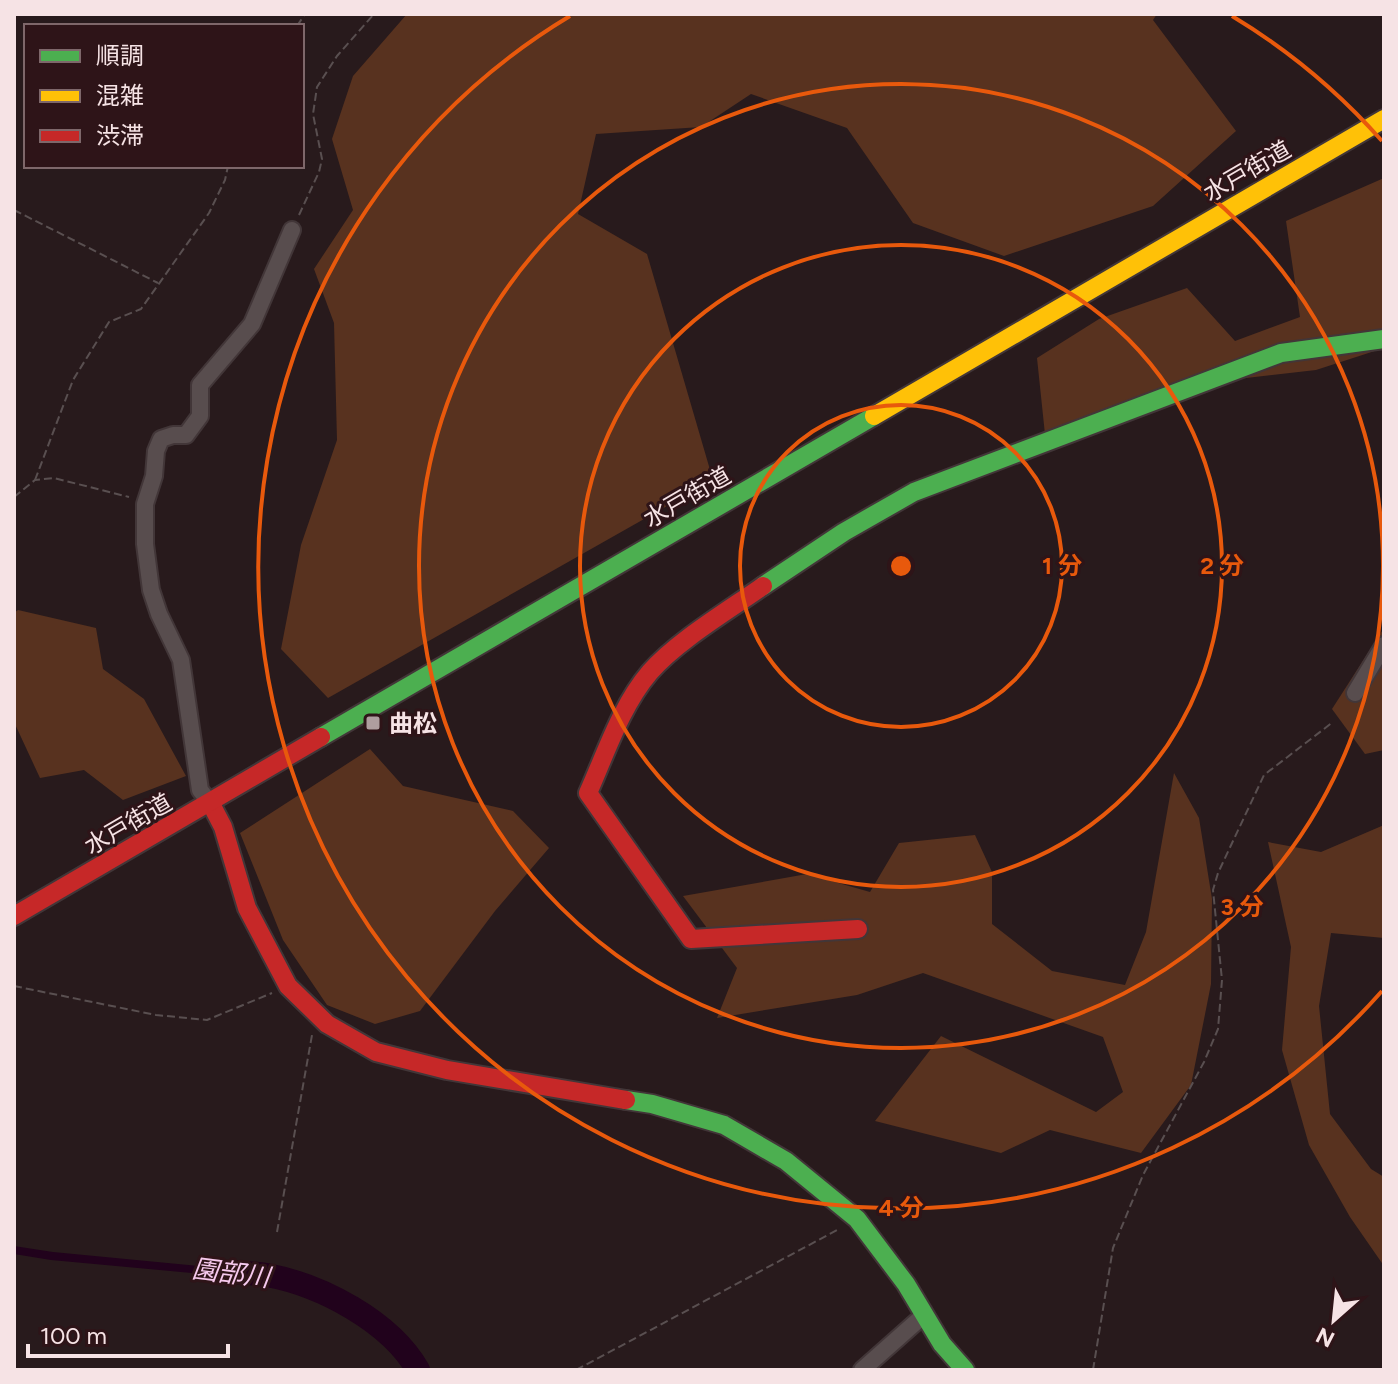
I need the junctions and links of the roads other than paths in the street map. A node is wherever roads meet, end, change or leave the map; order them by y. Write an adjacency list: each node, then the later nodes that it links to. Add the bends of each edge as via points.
1 (1384, 119): 6 (main road, 水戸街道)
2 (292, 230): 6 (street, via 252,324 200,385 200,416 186,435 161,439 145,504 151,590 181,660 200,790)
3 (1384, 339): 8 (main road, via 1281,353 914,492 703,627 651,671 631,700 588,793 691,939)
4 (1384, 645): 5 (street)
5 (1355, 693)
6 (211, 804): 7 (main road, 水戸街道); 9 (main road, via 247,908 288,986 327,1024 376,1052 447,1070 652,1104 724,1125 786,1161 857,1219)
7 (14, 916)
8 (858, 929)
9 (924, 1315): 10 (street); 11 (main road)
10 (862, 1370)
11 (965, 1370)

